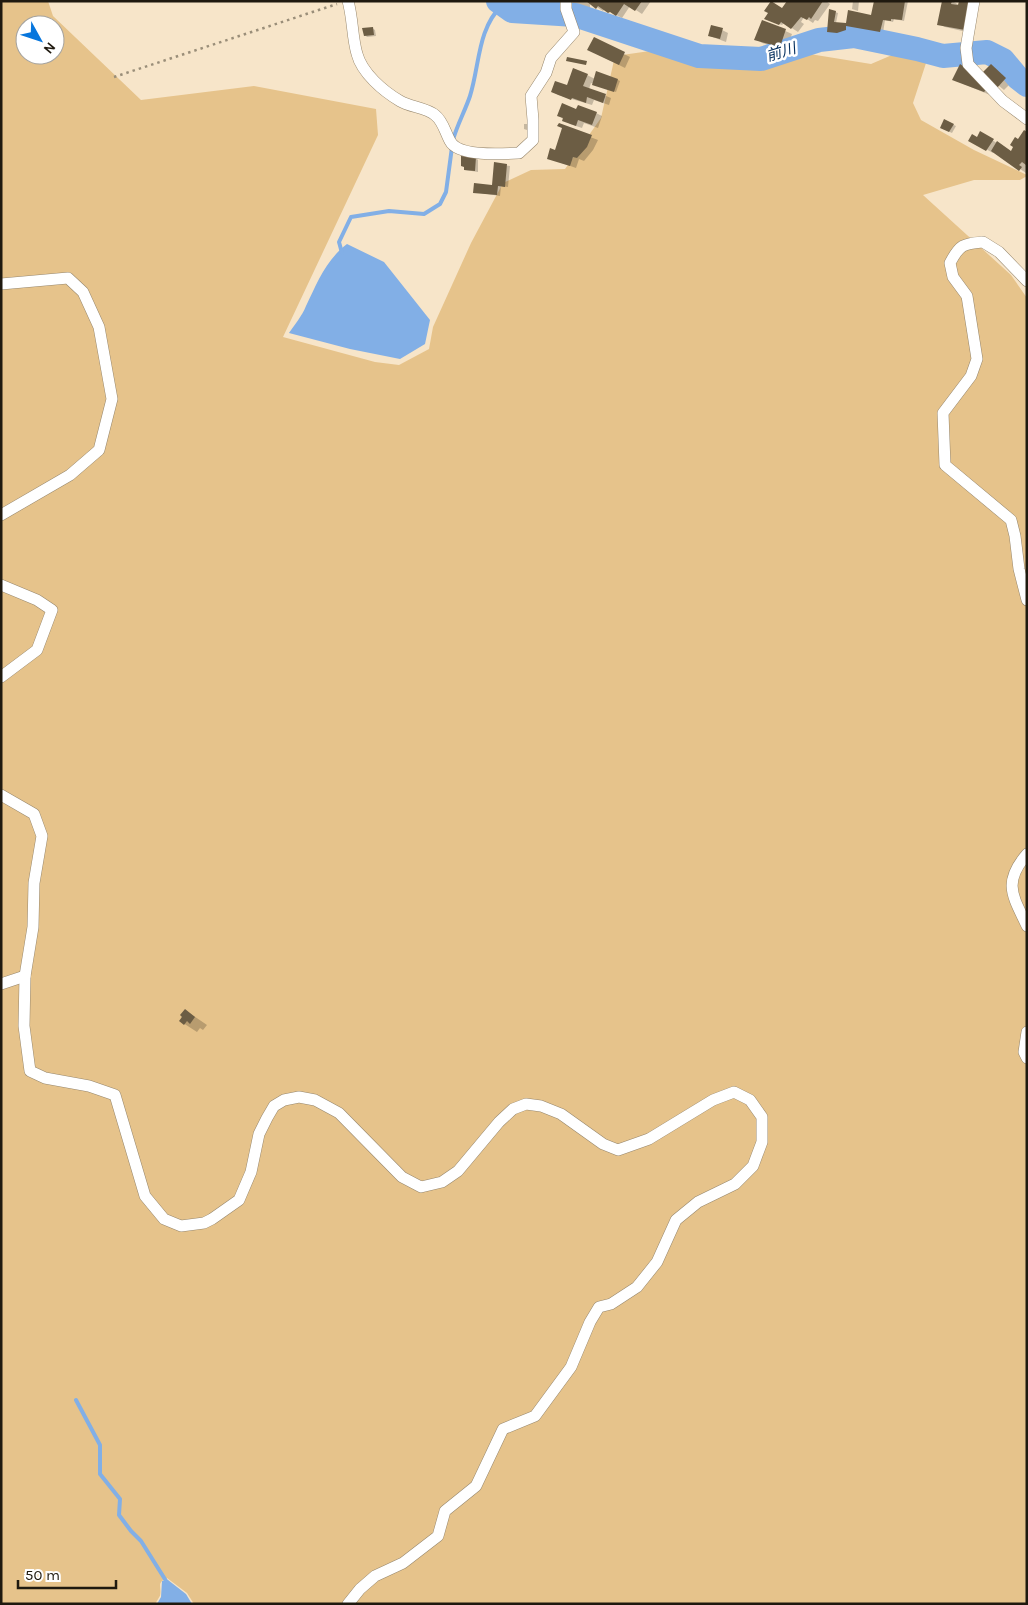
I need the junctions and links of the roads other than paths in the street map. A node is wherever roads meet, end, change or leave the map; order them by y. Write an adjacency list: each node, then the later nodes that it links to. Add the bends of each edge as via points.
1 (347, 1): 3 (street, via 357,55 365,72 406,105 434,114 453,145 482,153 519,153 533,140 531,96 546,73 551,58 574,32)
2 (974, 1): 4 (street, via 968,64 1003,101)
3 (568, 10)
4 (1027, 119)
5 (1027, 281): 9 (street, via 999,252 984,242 965,244 956,252 950,263 951,270 966,296 977,359 971,376 943,413 945,465 1011,520)
6 (1, 284): 7 (street, via 68,278 83,292 98,327 112,399 99,450 70,475)
7 (1, 515)
8 (1, 585): 10 (street, via 52,610 37,650)
9 (1027, 600)
10 (1, 677)
11 (1, 795): 14 (street, via 34,814 42,836 34,883 34,927)
12 (1027, 854): 13 (street, via 1012,878 1012,894)
13 (1027, 926)
14 (25, 976): 15 (street); 18 (street, via 24,1026 30,1071 45,1078 89,1086 115,1095 145,1196 164,1219 181,1226 212,1220 239,1200 251,1172 266,1118 274,1106 299,1097 315,1100 339,1113 402,1178 421,1187 442,1182 458,1171 499,1122 513,1109 526,1104 561,1114 602,1144 618,1150 649,1139 713,1100 734,1092 750,1100 762,1116 762,1142 753,1166 735,1184 698,1202 676,1220 657,1262 637,1287 611,1304 599,1307 571,1367 535,1416 503,1429 476,1486 445,1511 438,1536 403,1563 375,1576)
15 (1, 984)
16 (1027, 1032): 17 (street, via 1024,1052)
17 (1027, 1058)
18 (348, 1604)

